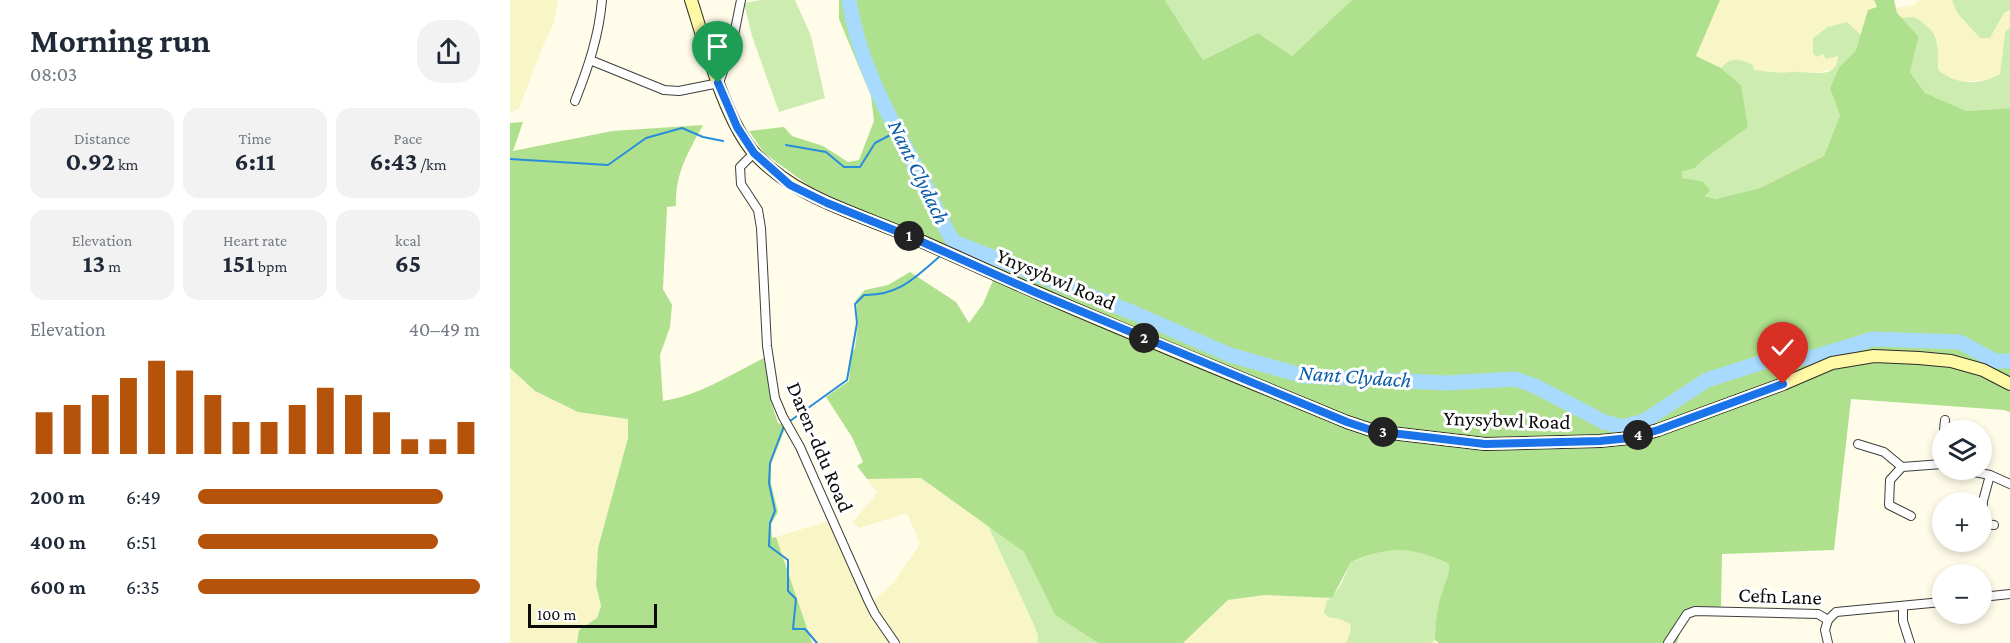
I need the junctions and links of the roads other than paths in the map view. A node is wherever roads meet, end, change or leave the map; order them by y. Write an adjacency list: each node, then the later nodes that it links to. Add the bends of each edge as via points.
1 (602, 0): 4 (street)
2 (691, 0): 5 (main road, Ynysybwl Road)
3 (741, 0): 5 (street, via 732,45)
4 (590, 60): 5 (street, via 664,90 680,91); 6 (street)
5 (718, 83): 7 (main road, Ynysybwl Road, via 737,127)
6 (575, 101)
7 (754, 153): 8 (main road, Ynysybwl Road, via 790,185 827,203 1374,431 1485,444 1630,438 1832,363 1874,356 1951,361 1983,370); 20 (street, Daren-ddu Road, via 740,167 741,184 758,210 761,228 767,346 775,398 866,597)
8 (2010, 384)
9 (1858, 444): 11 (street, via 1884,452)
10 (1932, 465): 11 (street)
11 (1902, 467): 14 (street, via 1890,480 1889,505)
12 (1992, 477): 13 (street)
13 (2010, 484)
14 (1911, 516)
15 (2010, 594): 16 (street)
16 (1992, 596)
17 (1932, 603): 18 (street, Cefn Lane)
18 (1903, 607): 19 (street, Cefn Lane, via 1836,612); 23 (street)
19 (1828, 620): 21 (street, Cefn Lane, via 1818,614 1695,611 1687,614); 22 (street)
20 (895, 643)
21 (1668, 643)
22 (1828, 643)
23 (1910, 643)

